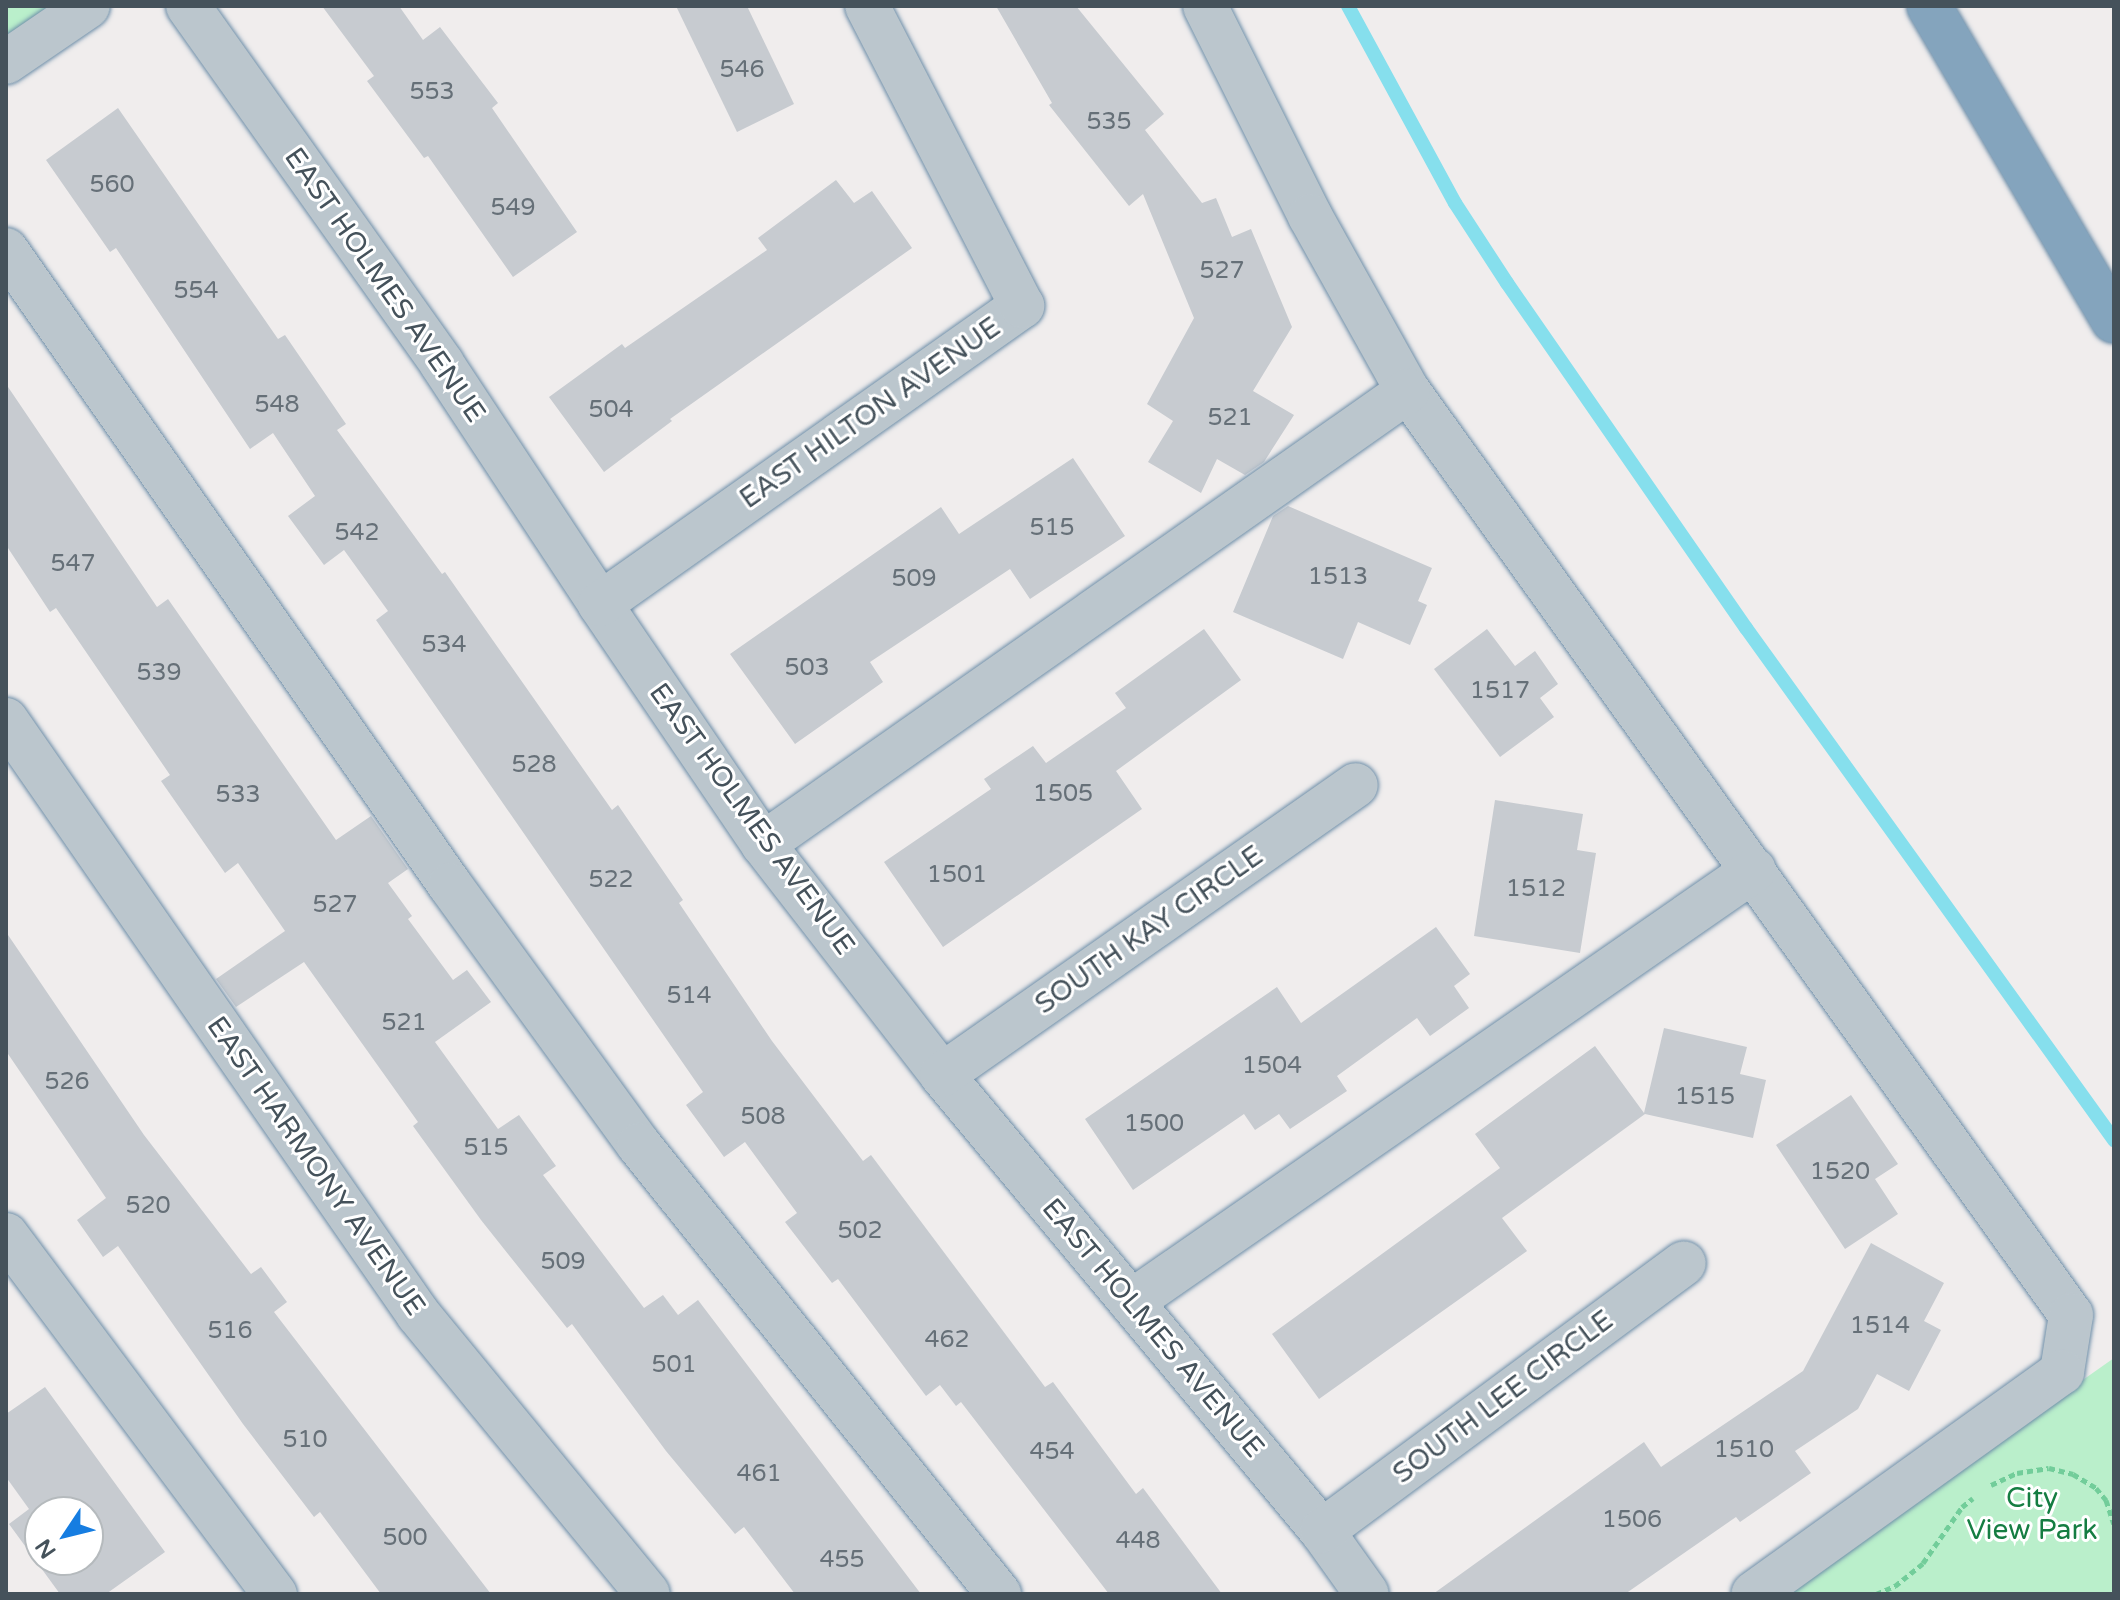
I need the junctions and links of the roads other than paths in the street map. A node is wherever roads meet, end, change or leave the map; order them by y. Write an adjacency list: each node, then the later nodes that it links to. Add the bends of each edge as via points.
1 (88, 6): 6 (street)
2 (188, 6): 10 (street, EAST HOLMES AVENUE, via 442,364)
3 (867, 6): 10 (street, EAST HILTON AVENUE, via 1022,306)
4 (1205, 6): 9 (street, via 1310,216)
5 (1929, 6): 8 (highway)
6 (6, 62)
7 (6, 250): 22 (street, via 441,872 630,1132)
8 (2114, 321)
9 (1408, 391): 13 (street); 14 (street)
10 (600, 604): 13 (street, EAST HOLMES AVENUE)
11 (6, 720): 21 (street, EAST HARMONY AVENUE, via 418,1314)
12 (1356, 785): 15 (street, SOUTH KAY CIRCLE)
13 (763, 844): 15 (street, EAST HOLMES AVENUE)
14 (1754, 870): 18 (street); 24 (street, via 2071,1315 2062,1372)
15 (942, 1075): 18 (street, EAST HOLMES AVENUE)
16 (6, 1235): 20 (street)
17 (1684, 1263): 19 (street, SOUTH LEE CIRCLE)
18 (1131, 1302): 19 (street, EAST HOLMES AVENUE)
19 (1322, 1531): 23 (street, EAST HOLMES AVENUE)
20 (275, 1594)
21 (648, 1594)
22 (999, 1594)
23 (1367, 1594)
24 (1753, 1594)

